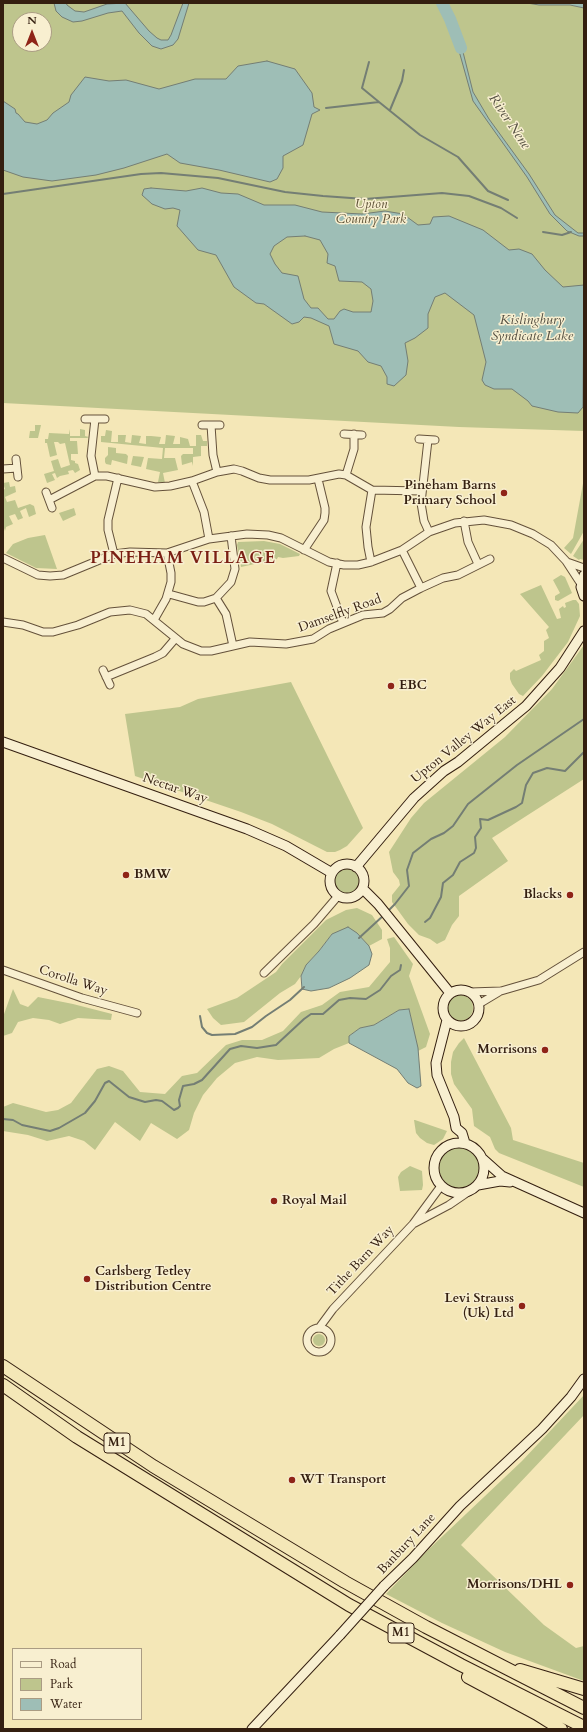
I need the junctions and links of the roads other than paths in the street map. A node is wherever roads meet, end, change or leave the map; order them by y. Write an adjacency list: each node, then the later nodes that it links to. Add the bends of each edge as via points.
1 (85, 419): 2 (street)
2 (95, 419): 3 (street); 16 (street, via 91,456)
3 (105, 419)
4 (202, 424): 5 (street)
5 (211, 425): 6 (street); 14 (street)
6 (220, 425)
7 (344, 434): 8 (street)
8 (354, 434): 9 (street); 15 (street, via 354,449)
9 (362, 434)
10 (419, 439): 22 (street, via 432,440)
11 (16, 459): 12 (street)
12 (17, 468): 13 (street); 17 (street)
13 (3, 469)
14 (217, 472): 19 (street, via 234,469 264,480); 20 (street)
15 (346, 475): 19 (street, via 327,475); 21 (street)
16 (95, 476): 18 (street); 24 (street)
17 (18, 477)
18 (118, 478): 20 (street, via 155,487); 33 (street, via 108,520)
19 (318, 478): 30 (street, via 326,508 324,520)
20 (192, 481): 29 (street, via 204,512)
21 (372, 490): 22 (street); 36 (street, via 366,527)
22 (421, 491): 27 (street, via 422,513)
23 (46, 492): 24 (street)
24 (49, 500): 25 (street)
25 (52, 508)
26 (464, 521): 27 (street); 37 (street, via 484,520 511,524 551,545); 39 (street, via 468,542)
27 (429, 532): 31 (street)
28 (231, 536): 29 (street); 30 (street, via 268,535 281,538); 45 (street, via 235,569 231,582)
29 (209, 539): 32 (street)
30 (304, 550): 38 (street)
31 (402, 550): 36 (street); 42 (street)
32 (167, 553): 33 (street); 43 (street, via 171,573)
33 (114, 554): 34 (street, via 63,575 50,576 38,575)
34 (3, 558)
35 (490, 559): 39 (street, Damselfly Road)
36 (372, 562): 38 (street, via 358,565)
37 (566, 562): 40 (street); 41 (street)
38 (336, 563): 48 (street, via 331,591)
39 (478, 564): 42 (street, Damselfly Road, via 458,575 443,578)
40 (584, 568)
41 (583, 579): 44 (street)
42 (421, 588): 48 (street, Damselfly Road, via 402,598 384,613 363,615)
43 (168, 594): 45 (street, via 198,602); 46 (street)
44 (584, 596)
45 (216, 598): 51 (street, via 226,614)
46 (154, 620): 47 (street, Damselfly Road, via 146,614 130,610 110,612 53,632); 50 (street, Damselfly Road)
47 (3, 622)
48 (343, 623): 51 (street, Damselfly Road, via 313,639 286,644 258,642)
49 (584, 631): 56 (street, Upton Valley Way East, via 560,668 526,706 414,798)
50 (175, 639): 51 (street, Damselfly Road, via 201,651); 53 (street, via 156,657)
51 (234, 646)
52 (103, 670): 53 (street)
53 (106, 677): 54 (street)
54 (110, 685)
55 (3, 742): 57 (street, Nectar Way, via 247,829 286,846)
56 (356, 867): 57 (street, via 344,864); 58 (street, via 364,878)
57 (332, 873): 59 (street, via 331,888)
58 (363, 889): 59 (street, via 355,897); 65 (street)
59 (338, 896): 62 (street, via 314,924)
60 (584, 952): 63 (street, via 539,980)
61 (3, 970): 67 (street, Corolla Way, via 82,998)
62 (264, 973)
63 (501, 991): 64 (street); 66 (street)
64 (470, 992): 65 (street, via 460,989); 66 (street)
65 (450, 993): 68 (street, via 443,1003)
66 (479, 1004): 69 (street, via 473,1021)
67 (137, 1013)
68 (447, 1020): 69 (street); 70 (street)
69 (458, 1026): 70 (street)
70 (441, 1044): 71 (street, via 436,1063 437,1075)
71 (456, 1128): 72 (street, via 462,1133); 73 (street)
72 (465, 1143): 73 (street); 74 (street, via 476,1148)
73 (452, 1144): 77 (street, via 436,1158 435,1175)
74 (483, 1159): 75 (street); 76 (street, via 485,1173)
75 (513, 1182): 76 (street, via 500,1181); 79 (street)
76 (478, 1185): 78 (street)
77 (441, 1186): 78 (street, via 454,1193); 80 (street, Tithe Barn Way)
78 (468, 1192): 80 (street, Tithe Barn Way)
79 (584, 1213)
80 (413, 1224): 81 (street, Tithe Barn Way)
81 (328, 1316): 82 (street, Tithe Barn Way); 83 (street, Tithe Barn Way)
82 (319, 1328): 83 (street); 83 (street, Tithe Barn Way, via 312,1331 308,1337 308,1344 316,1351 323,1351 329,1347 331,1340)
83 (328, 1332)
84 (3, 1366): 88 (highway, M1, via 153,1466 266,1536 345,1582)
85 (584, 1379): 92 (street, Banbury Lane, bridge, via 542,1429 460,1506)
86 (3, 1386): 87 (highway, M1, via 77,1437)
87 (378, 1621): 91 (highway, M1); 93 (highway, via 459,1672)
88 (496, 1663): 89 (highway); 90 (highway, M1)
89 (584, 1689)
90 (584, 1708)
91 (584, 1727)
92 (252, 1729)
93 (562, 1729)

